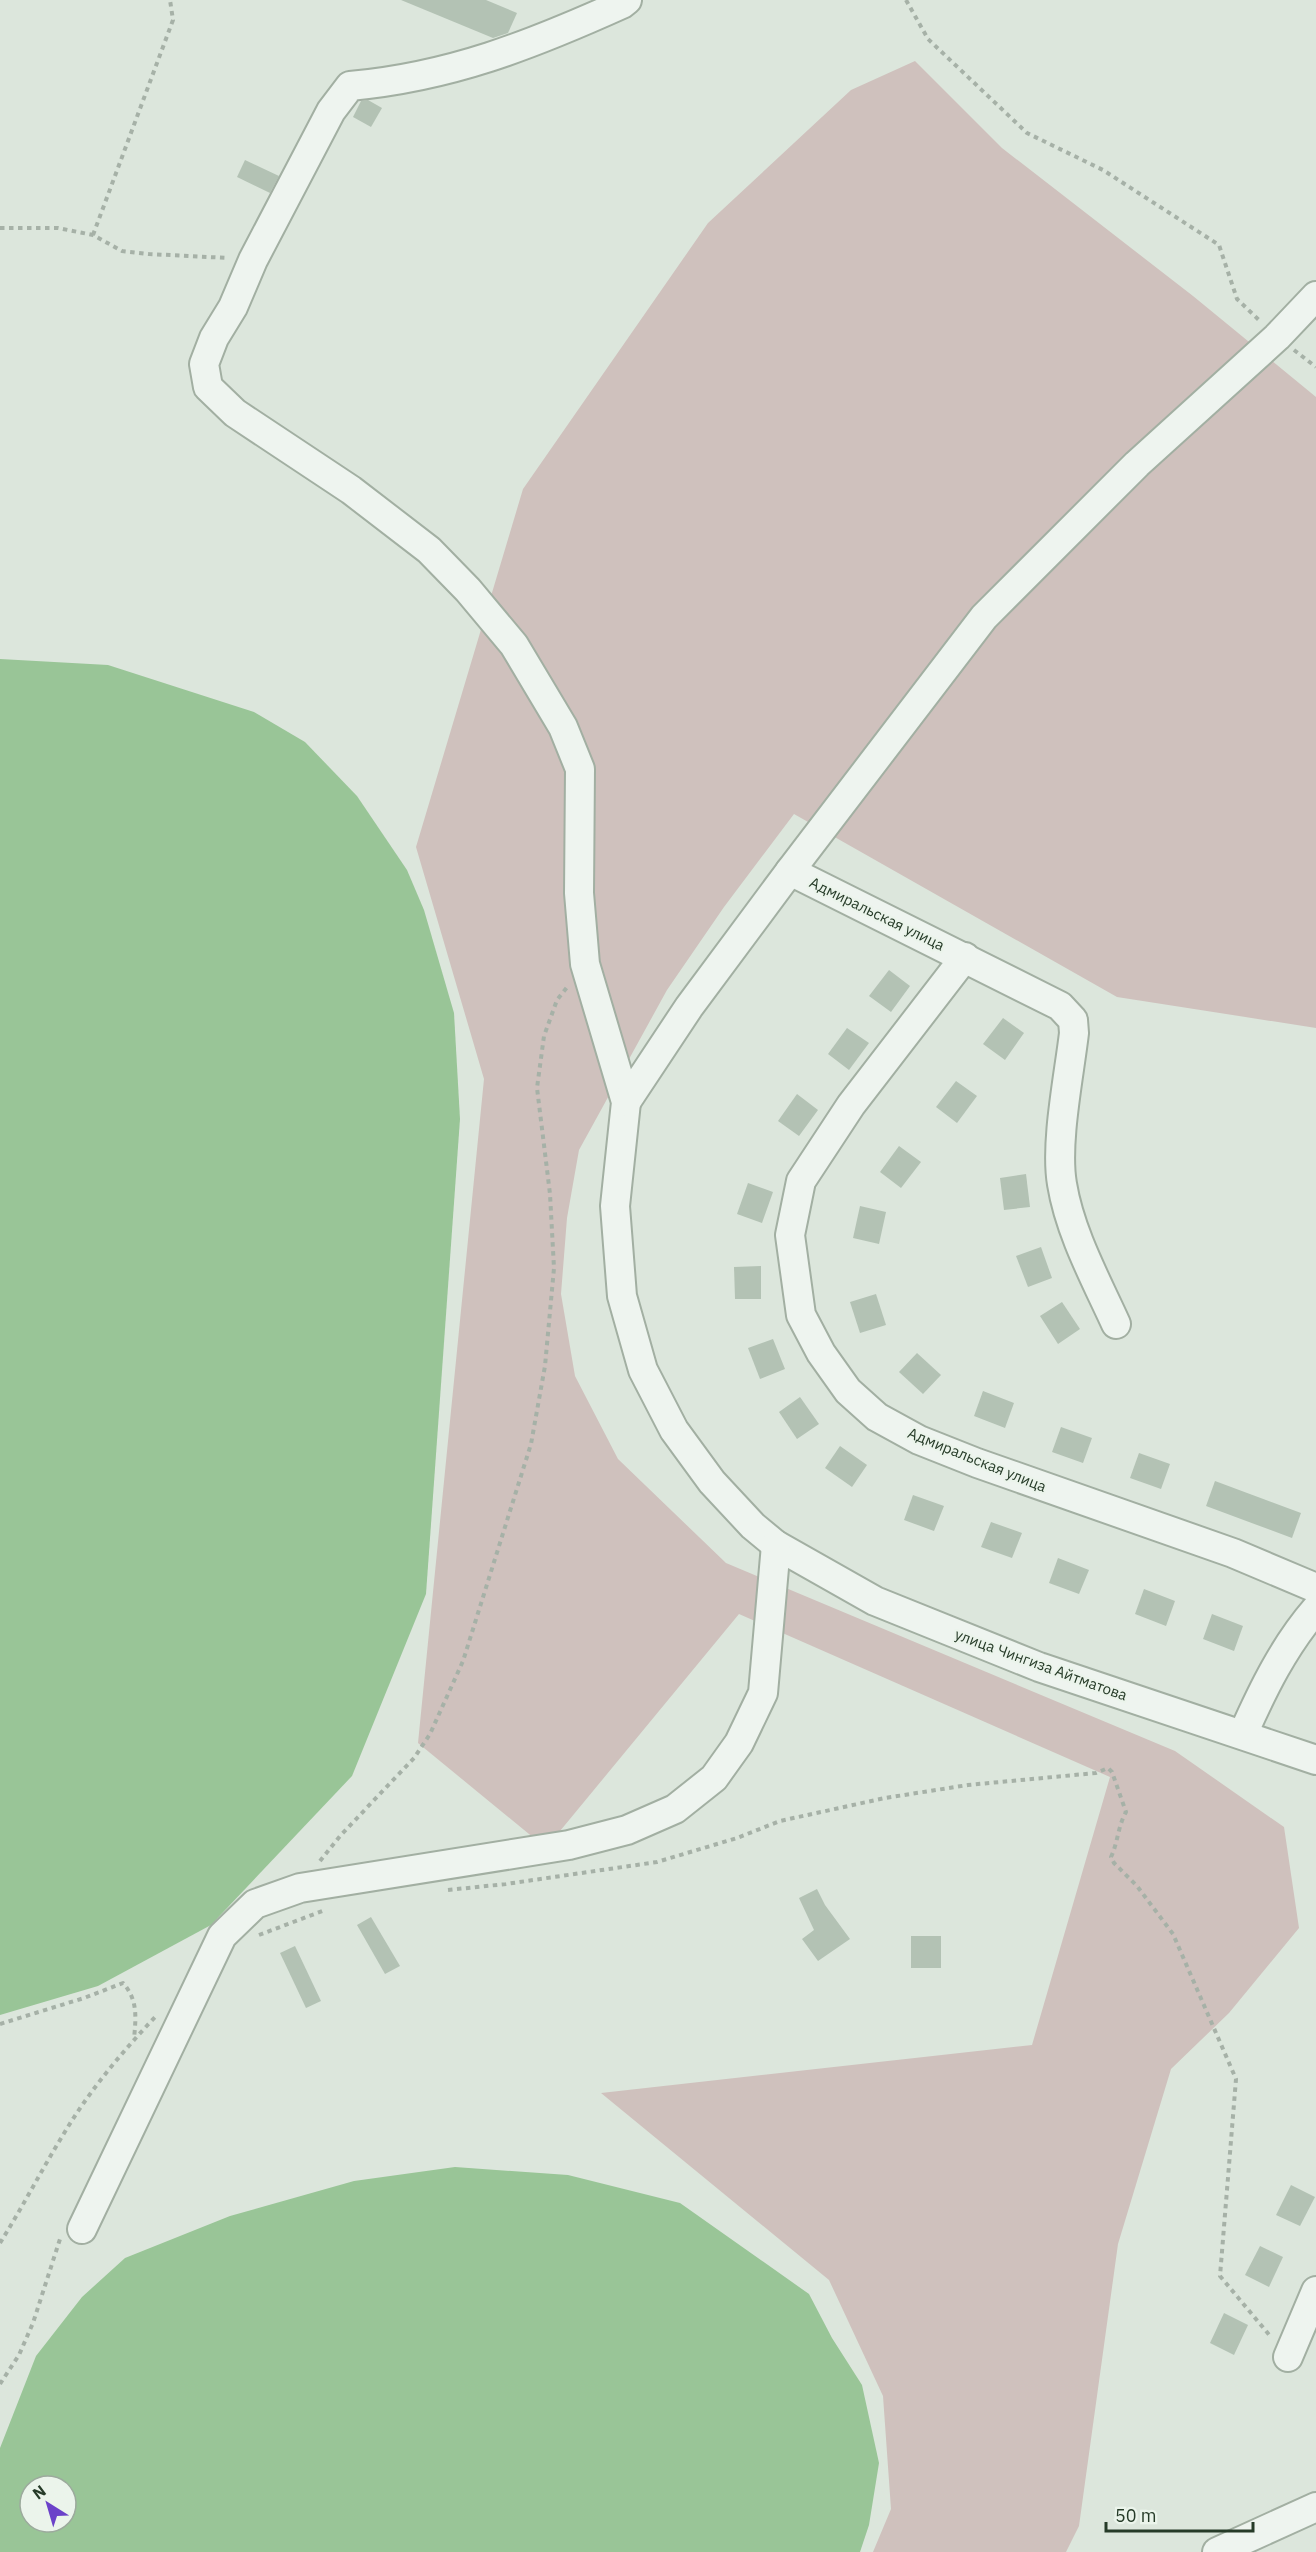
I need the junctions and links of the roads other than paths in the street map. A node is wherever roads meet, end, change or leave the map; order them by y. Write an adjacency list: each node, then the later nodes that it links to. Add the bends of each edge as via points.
1 (627, 0): 5 (street, via 540,41 471,65 350,86 331,111 204,364 208,387 235,413 351,490 429,550 514,645 563,727 580,769 579,893 585,964)
2 (1316, 296): 3 (street, via 1277,337 1137,464 984,617)
3 (790, 871): 4 (street, Адмиральская улица); 5 (street, via 689,1007)
4 (965, 957): 6 (street, Адмиральская улица, via 1060,1006 1073,1020 1061,1139 1061,1183 1076,1233); 8 (street, Адмиральская улица, via 851,1105 801,1181 790,1234 801,1315 822,1353 862,1404 919,1440 1233,1553)
5 (626, 1102): 7 (street, улица Чингиза Айтматова, via 615,1206 622,1296 643,1370 674,1430 712,1482)
6 (1116, 1324)
7 (776, 1545): 10 (street, улица Чингиза Айтматова, via 875,1601 1040,1667); 12 (street, via 763,1693 739,1743 714,1778 675,1809 627,1830 569,1845 300,1888 255,1904 222,1936)
8 (1316, 1588)
9 (1316, 1609): 10 (street, via 1298,1630 1263,1688)
10 (1243, 1734): 11 (street, улица Чингиза Айтматова)
11 (1316, 1760)
12 (71, 2234)
13 (1316, 2291): 14 (street)
14 (1288, 2357)
15 (1316, 2507): 16 (street)
16 (1217, 2552)

